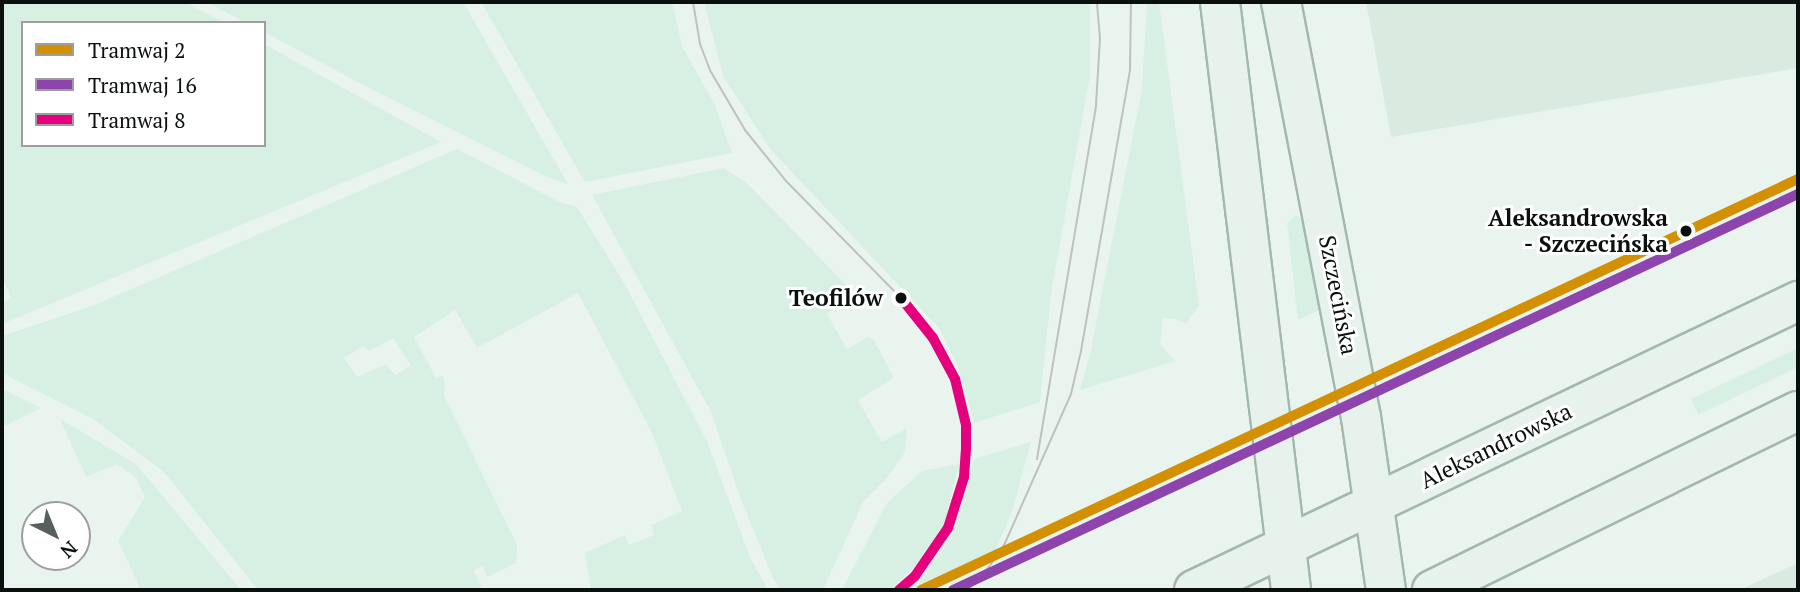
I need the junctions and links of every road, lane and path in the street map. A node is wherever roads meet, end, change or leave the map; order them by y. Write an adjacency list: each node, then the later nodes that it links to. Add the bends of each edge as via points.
1 (1220, 2): 6 (main road)
2 (1281, 2): 5 (main road, Szczecińska)
3 (1798, 301): 5 (main road, Aleksandrowska)
4 (1798, 411): 10 (main road)
5 (1375, 504): 6 (main road, Aleksandrowska); 9 (main road, Szczecińska)
6 (1286, 547): 7 (main road, Aleksandrowska); 8 (main road)
7 (1194, 590)
8 (1291, 590)
9 (1386, 590)
10 (1432, 590)

